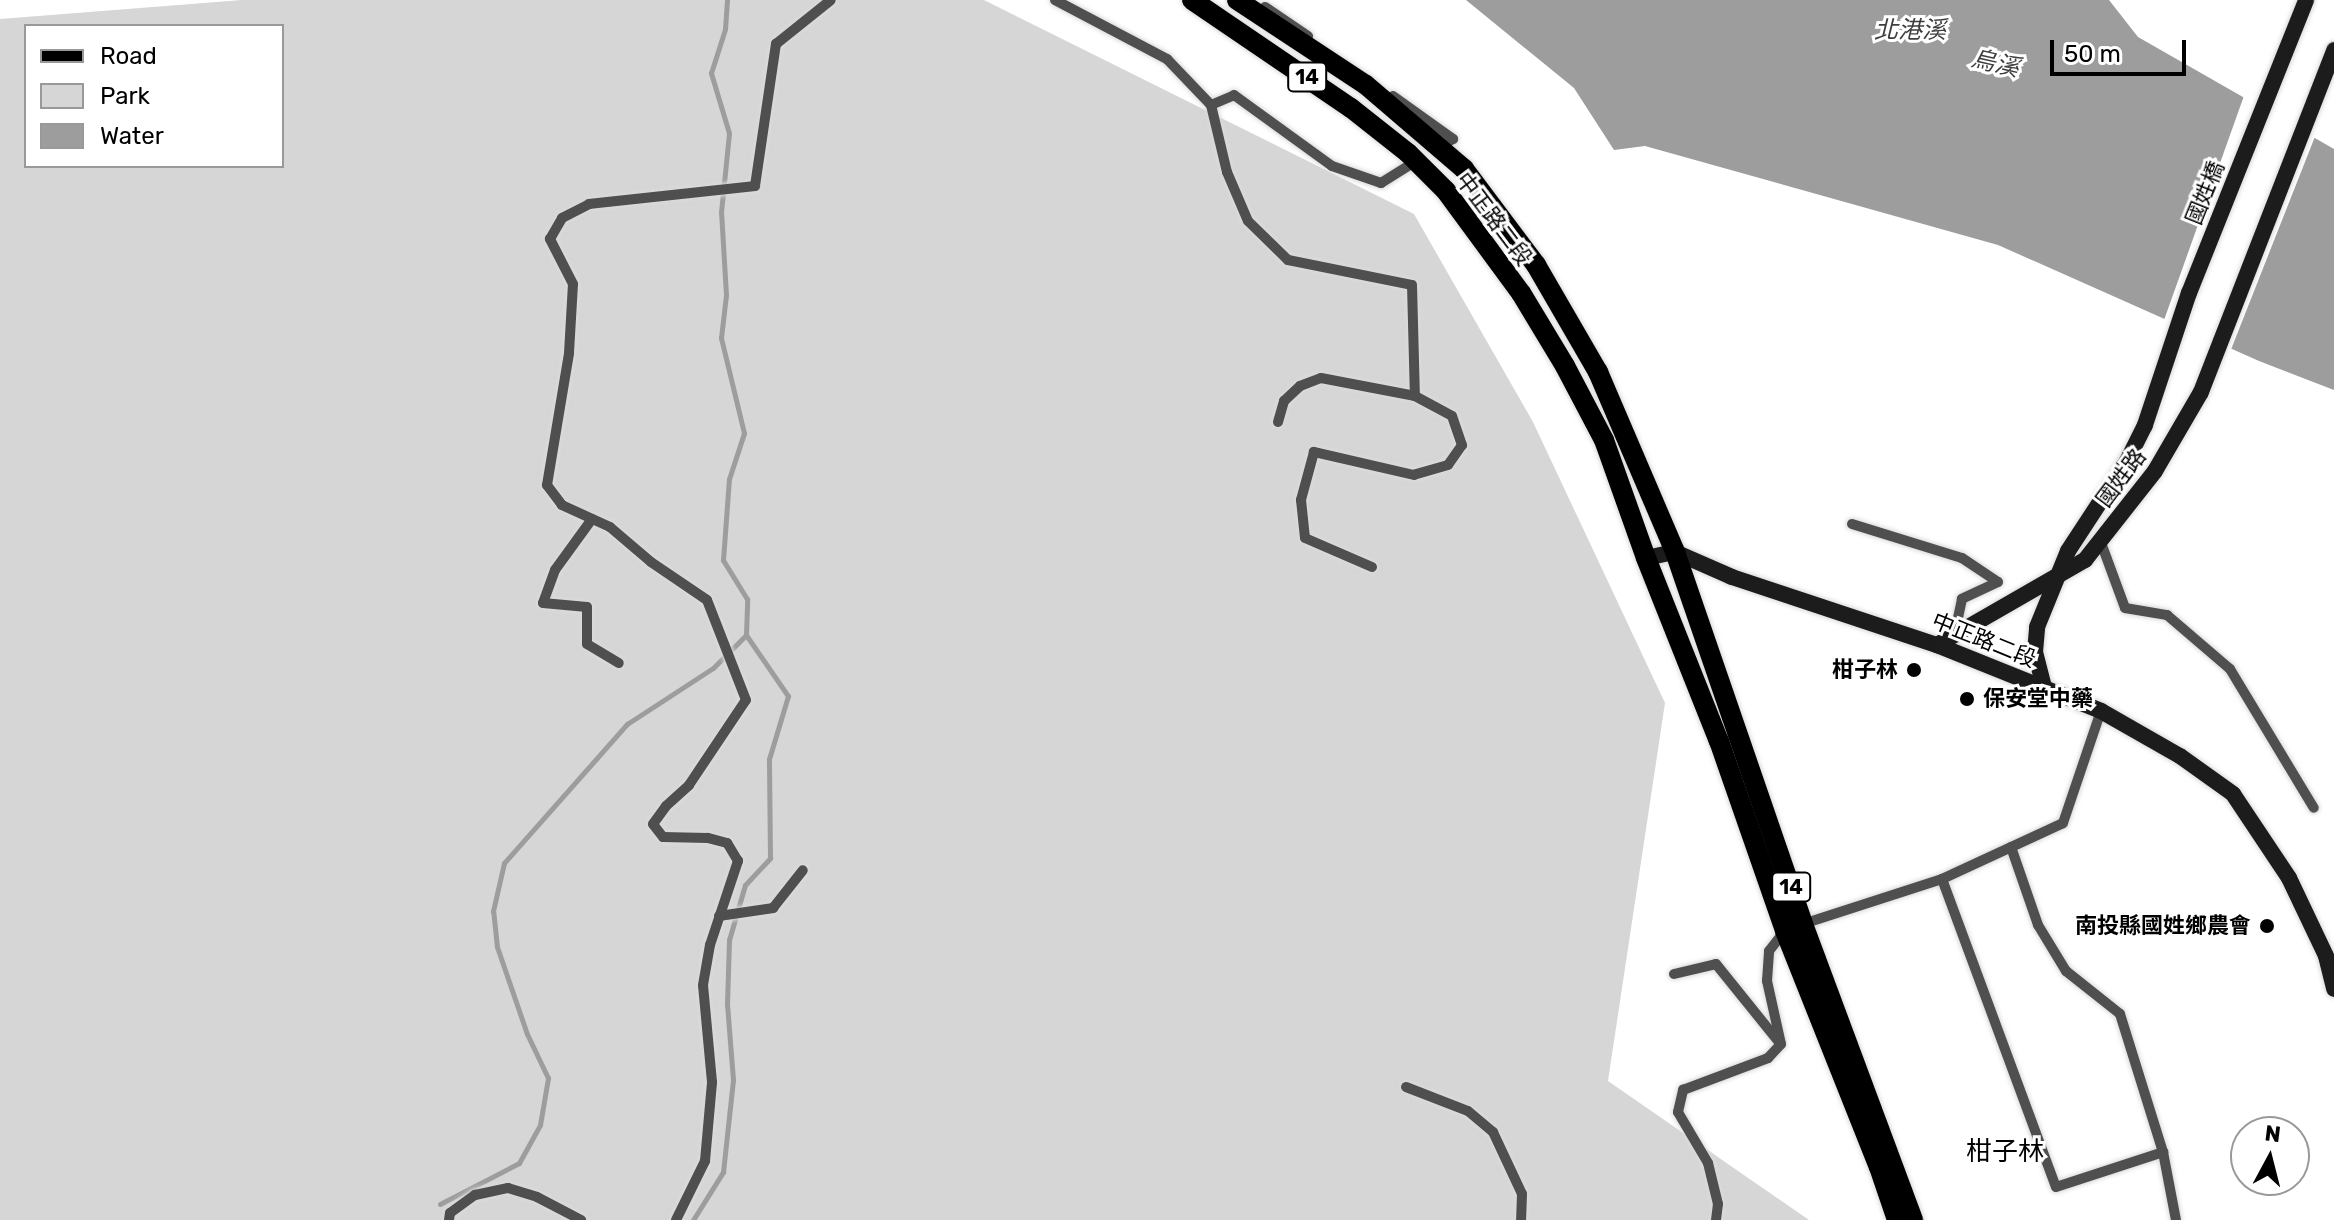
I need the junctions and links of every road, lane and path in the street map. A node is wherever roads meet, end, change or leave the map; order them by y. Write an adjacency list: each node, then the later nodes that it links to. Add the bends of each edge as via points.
1 (831, 0): 14 (lane, via 776,44 755,186 589,204 562,218 550,239 573,284 569,353 547,485 562,505)
2 (1055, 0): 8 (lane, via 1167,59)
3 (1192, 0): 10 (main road, 中正路二段 / 14, via 1351,108)
4 (1237, 0): 9 (main road, 中正路二段 / 14, via 1366,85)
5 (1253, 0): 9 (lane, via 1453,139)
6 (2306, 0): 11 (main road, 國姓橋, via 2189,293)
7 (2334, 51): 16 (main road, 國姓路, via 2201,392 2155,471)
8 (1211, 105): 10 (lane, via 1234,95 1332,166 1381,183); 12 (lane, via 1227,172 1248,221 1288,260 1412,285)
9 (1439, 147): 17 (main road, 中正路二段 / 14, via 1464,169 1536,265 1598,372)
10 (1416, 161): 18 (main road, 中正路二段 / 14, via 1446,191 1521,293 1565,366 1604,440)
11 (2163, 378): 20 (main road, 國姓路, via 2127,461)
12 (1415, 396): 13 (lane, via 1321,378 1300,386 1284,401); 19 (lane, via 1452,416 1462,445 1448,465 1414,475 1314,452 1301,500 1305,538)
13 (1278, 422)
14 (592, 519): 23 (lane, via 555,570 543,603 587,607 587,644); 30 (lane, via 707,600 746,700 689,785 653,824 663,837 727,843 738,861)
15 (1852, 524): 21 (lane, via 1962,558 1998,582 1962,599)
16 (2100, 540): 20 (main road, 國姓路, via 2085,560); 26 (lane, via 2125,608 2167,615 2230,669)
17 (1675, 552): 18 (main road); 22 (main road, 中正路二段, via 1732,577); 31 (main road, 中正路二段 / 14)
18 (1646, 558): 31 (main road, 中正路二段 / 14)
19 (1372, 567)
20 (2058, 573): 21 (main road, 國姓路); 24 (main road, 國姓路, via 2037,627 2035,652)
21 (1954, 636): 22 (main road, 國姓路)
22 (1937, 645): 24 (main road, 中正路二段)
23 (619, 663)
24 (2045, 691): 25 (main road, 中正路二段)
25 (2101, 711): 27 (lane, via 2063,823); 33 (main road, 中正路二段, via 2233,794 2289,878 2326,956)
26 (2314, 808)
27 (2011, 847): 29 (lane); 36 (lane, via 2038,925 2066,971 2120,1014)
28 (803, 870): 30 (lane, via 773,908)
29 (1942, 879): 31 (lane); 36 (lane, via 2056,1187)
30 (721, 916): 39 (lane, via 703,985 712,1082 705,1161)
31 (1794, 928): 34 (lane, via 1769,951 1767,981); 42 (main road, 中正路二段 / 14); 43 (main road, 中正路二段 / 14)
32 (1674, 974): 34 (lane, via 1716,964)
33 (2334, 989)
34 (1781, 1044): 41 (lane, via 1768,1058 1683,1090 1678,1112 1708,1163 1718,1204)
35 (1406, 1087): 40 (lane, via 1468,1111 1493,1132 1522,1194)
36 (2163, 1152): 44 (lane)
37 (449, 1220): 38 (lane, via 450,1213 475,1195 508,1188)
38 (581, 1220)
39 (676, 1220)
40 (1521, 1220)
41 (1716, 1220)
42 (1897, 1220)
43 (1913, 1220)
44 (2176, 1220)

